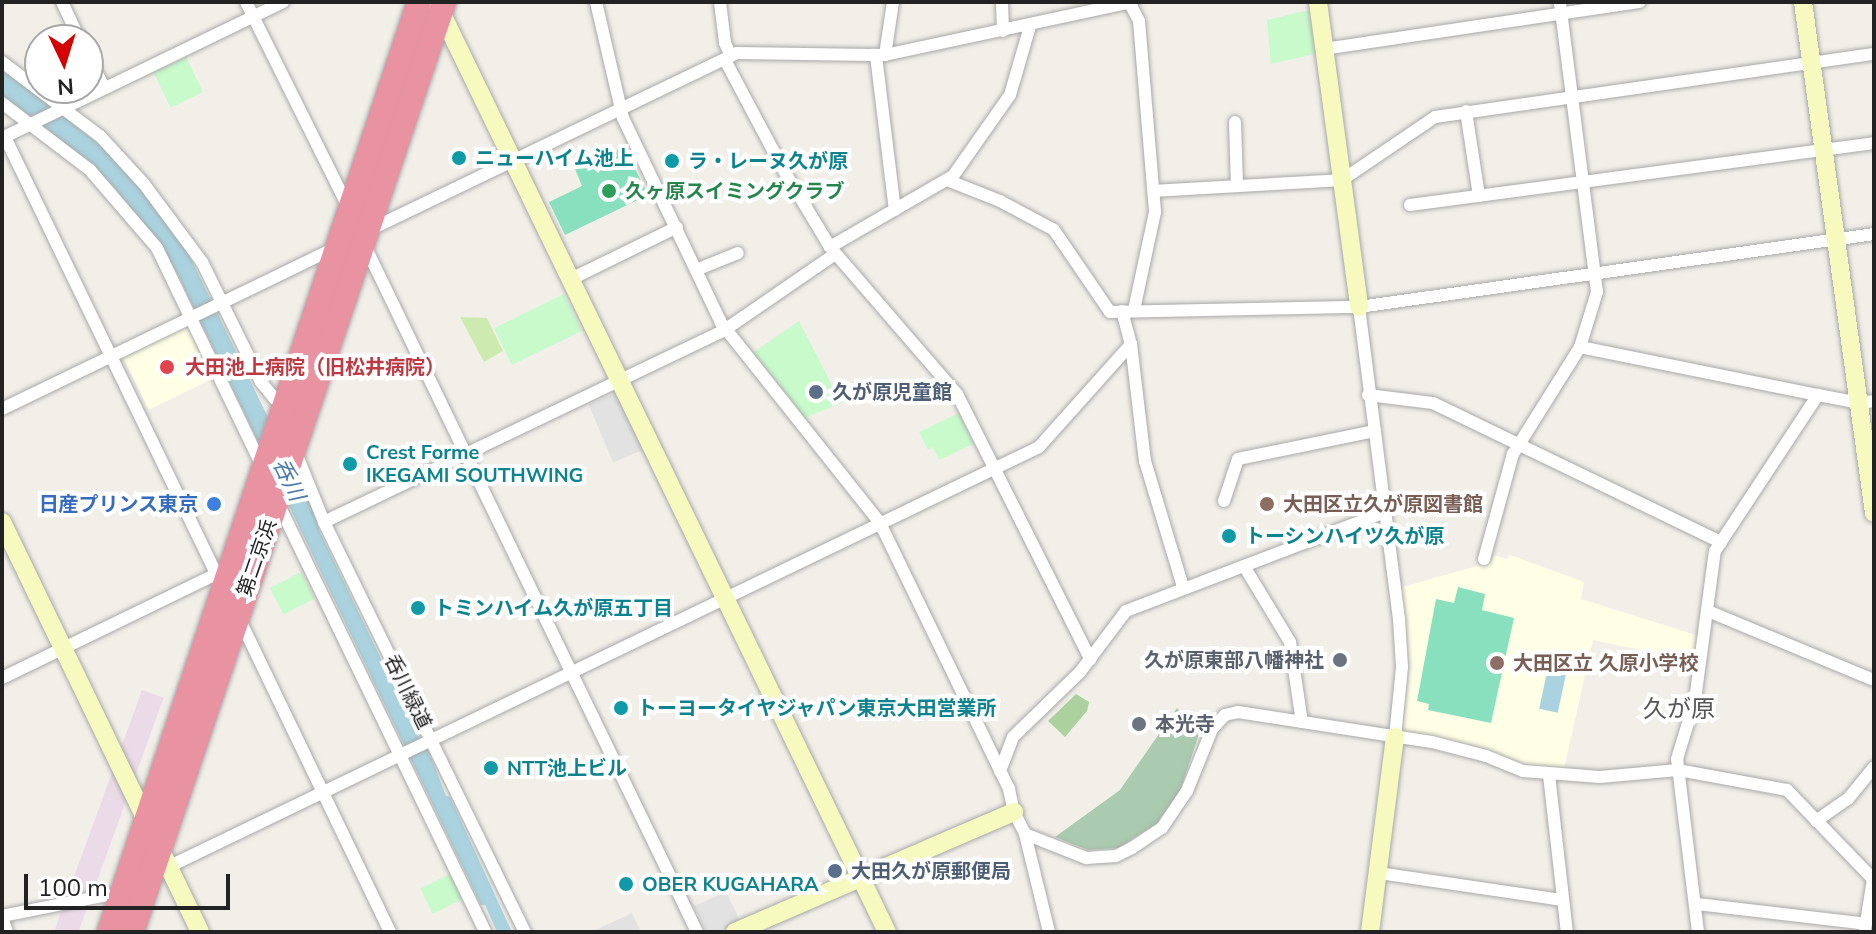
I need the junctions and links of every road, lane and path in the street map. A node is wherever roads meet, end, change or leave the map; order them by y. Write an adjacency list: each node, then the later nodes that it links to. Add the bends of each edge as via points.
1 (62, 2): 15 (street)
2 (246, 2): 14 (street)
3 (283, 2): 14 (street)
4 (596, 2): 29 (street)
5 (720, 2): 21 (street)
6 (893, 2): 20 (street)
7 (1002, 2): 17 (street)
8 (1130, 2): 16 (street); 41 (street, via 1139,21)
9 (1318, 2): 18 (street)
10 (1640, 2): 13 (street)
11 (1803, 2): 23 (street)
12 (435, 5): 36 (street); 44 (highway, 第二京浜); 48 (highway, 第二京浜)
13 (1561, 8): 18 (street); 25 (street)
14 (253, 16): 24 (street); 44 (street)
15 (72, 24)
16 (1030, 26): 17 (street); 37 (street, via 1010,95)
17 (1003, 31): 20 (street)
18 (1324, 49): 38 (street)
19 (1874, 54): 23 (street)
20 (880, 56): 21 (street); 45 (street)
21 (728, 58): 29 (street); 51 (street, via 776,157)
22 (2, 62): 28 (street)
23 (1812, 63): 25 (street); 35 (street)
24 (104, 88)
25 (1573, 96): 30 (street); 39 (street)
26 (2, 103): 32 (street)
27 (72, 104): 28 (street)
28 (62, 109): 32 (street); 56 (street, via 116,152 176,223)
29 (622, 109): 36 (street); 46 (street)
30 (1466, 111): 38 (street, via 1435,117); 42 (street)
31 (1235, 122): 40 (street)
32 (32, 124): 33 (street); 59 (street, via 90,170 127,210 157,248)
33 (4, 138): 63 (street)
34 (1874, 143): 35 (street)
35 (1824, 151): 39 (street); 49 (street)
36 (514, 161): 48 (street); 55 (street)
37 (947, 180): 45 (street); 58 (street, via 1054,230 1110,312)
38 (1342, 180): 40 (street); 57 (street)
39 (1585, 183): 42 (street); 54 (street)
40 (1237, 186): 41 (street)
41 (1154, 191): 58 (street, via 1152,233)
42 (1479, 196): 43 (street)
43 (1410, 205)
44 (350, 210): 48 (street); 50 (highway, 第二京浜)
45 (895, 210): 51 (street)
46 (677, 227): 53 (street); 55 (street)
47 (1874, 234): 49 (street)
48 (364, 236): 50 (street); 72 (highway, 第二京浜); 73 (street)
49 (1837, 240): 54 (street); 67 (street)
50 (338, 247): 56 (street); 68 (highway, 第二京浜)
51 (832, 250): 60 (street); 75 (street, via 957,394)
52 (738, 253): 53 (street)
53 (696, 270): 60 (street)
54 (1596, 273): 57 (street); 62 (street, via 1597,292)
55 (571, 279): 64 (street)
56 (221, 303): 59 (street); 68 (street, via 261,382)
57 (1359, 307): 58 (street); 65 (street)
58 (1128, 311): 61 (street)
59 (193, 318): 63 (street); 74 (street)
60 (726, 329): 64 (street); 82 (street)
61 (1131, 344): 75 (street, via 1041,446); 87 (street, via 1145,461)
62 (1580, 347): 66 (street); 71 (street)
63 (112, 355): 69 (street); 86 (street)
64 (621, 381): 73 (street); 88 (street)
65 (1368, 395): 70 (street); 71 (street, via 1433,403)
66 (1818, 395): 67 (street); 83 (street)
67 (1867, 402): 79 (street)
68 (285, 403): 74 (highway, 第二京浜)
69 (2, 409)
70 (1375, 431): 77 (street, via 1238,459); 78 (street)
71 (1520, 446): 83 (street); 84 (street, via 1513,454)
72 (293, 454): 76 (highway, 第二京浜); 81 (street, 呑川緑道)
73 (466, 455): 81 (street); 93 (street)
74 (264, 467): 86 (highway, 第二京浜)
75 (993, 469): 82 (street); 92 (street)
76 (278, 497): 90 (highway, 第二京浜); 99 (street)
77 (1224, 501)
78 (1383, 513): 85 (street); 97 (street, via 1402,667)
79 (1874, 513)
80 (2, 522): 91 (street)
81 (324, 522): 98 (street, 呑川緑道)
82 (880, 523): 88 (street); 102 (street)
83 (1721, 542): 89 (street, via 1715,551)
84 (1484, 559)
85 (1244, 566): 87 (street, via 1191,589); 96 (street, via 1290,642)
86 (221, 576): 91 (street); 107 (highway, 第二京浜)
87 (1183, 587): 92 (street, via 1126,611)
88 (725, 598): 93 (street); 111 (street)
89 (1708, 611): 95 (street); 101 (street)
90 (238, 615): 104 (street); 109 (highway, 第二京浜)
91 (63, 648): 94 (street); 107 (street)
92 (1090, 659): 102 (street, via 1013,737)
93 (570, 672): 98 (street); 125 (street)
94 (2, 678)
95 (1874, 680)
96 (1302, 722): 97 (street); 108 (street, via 1238,712 1225,715 1212,729 1187,791 1162,828 1116,856 1086,858)
97 (1395, 737): 103 (street, via 1432,742); 110 (street)
98 (429, 742): 99 (street); 124 (street, 呑川緑道)
99 (402, 755): 104 (street); 123 (street)
100 (1874, 767): 106 (street, via 1848,799)
101 (1678, 770): 103 (street); 106 (street, via 1787,790); 115 (street)
102 (1000, 771): 105 (street)
103 (1549, 775): 114 (street)
104 (323, 793): 109 (street); 122 (street)
105 (1014, 812): 108 (street); 111 (street)
106 (1816, 821): 112 (street)
107 (146, 822): 109 (street); 113 (highway, 第二京浜)
108 (1025, 834): 128 (street)
109 (164, 858): 120 (highway, 第二京浜); 121 (street)
110 (1379, 873): 114 (street); 129 (street)
111 (861, 878): 126 (street); 127 (street)
112 (1874, 880): 117 (street)
113 (120, 900): 116 (street, via 107,895); 119 (highway, 第二京浜)
114 (1562, 900): 130 (street)
115 (1697, 904): 117 (street); 131 (street)
116 (2, 917): 118 (street)
117 (1865, 928)
118 (7, 932)
119 (109, 932)
120 (132, 932)
121 (200, 932)
122 (390, 932)
123 (485, 932)
124 (525, 932)
125 (697, 932)
126 (735, 932)
127 (887, 932)
128 (1049, 932)
129 (1370, 932)
130 (1567, 932)
131 (1698, 932)

